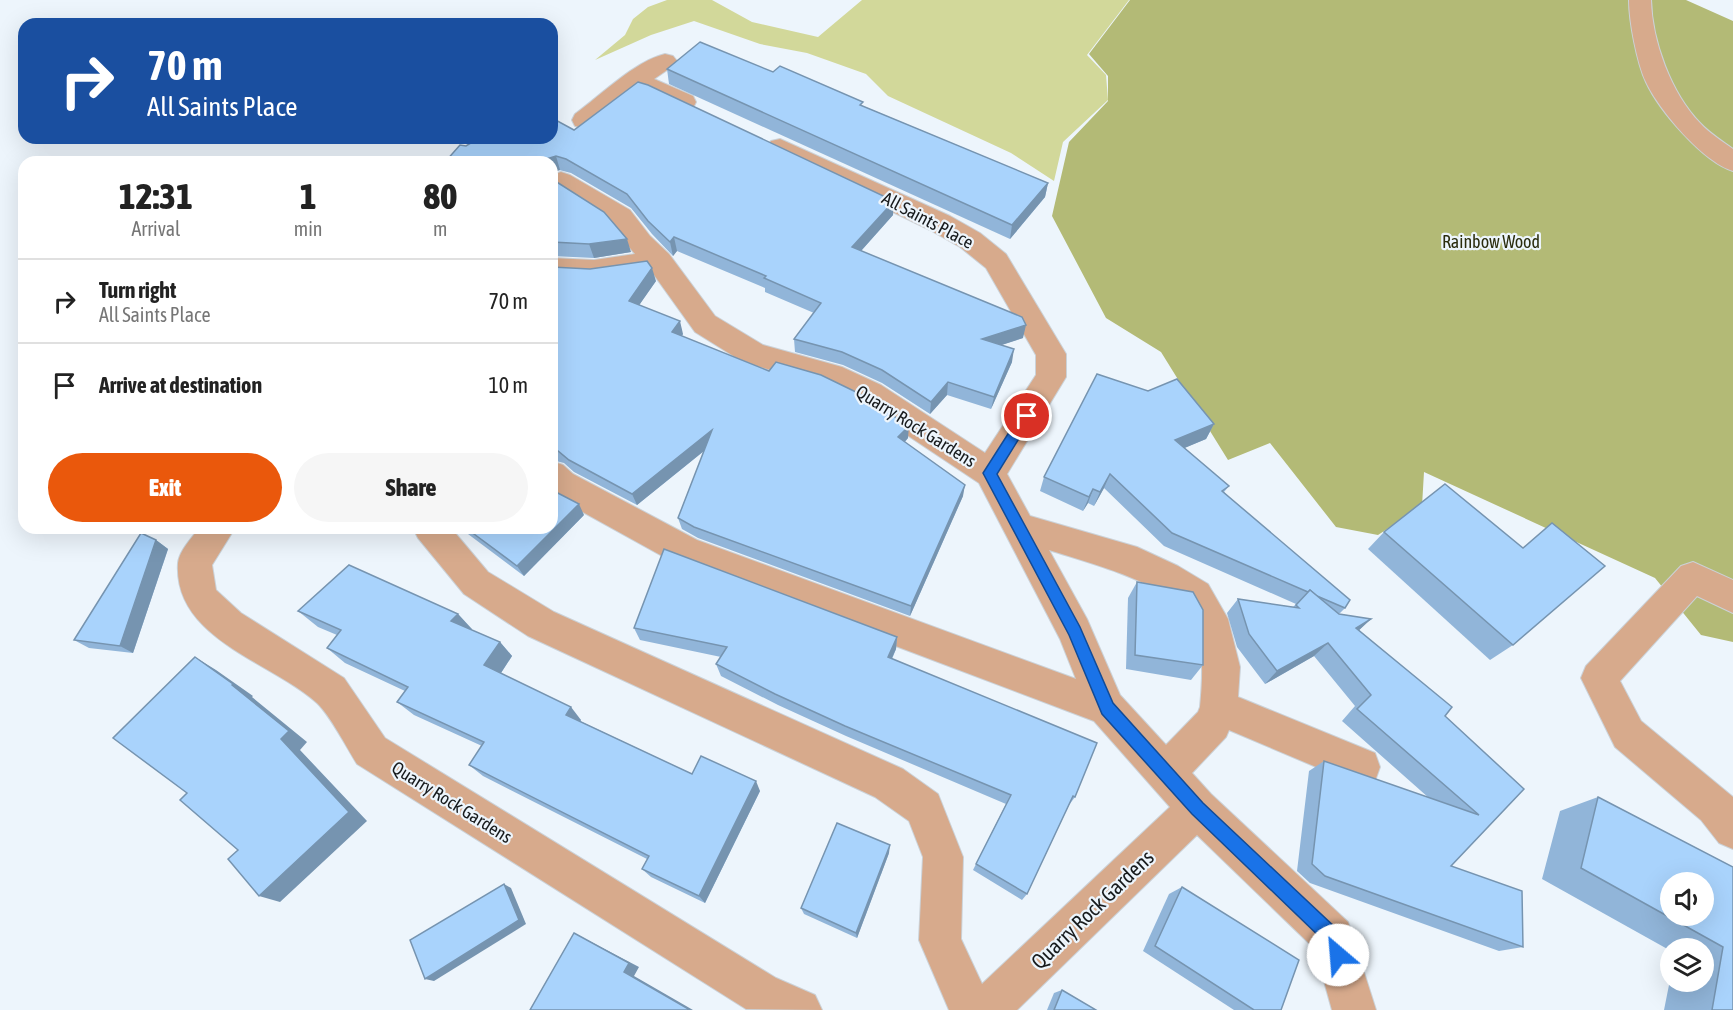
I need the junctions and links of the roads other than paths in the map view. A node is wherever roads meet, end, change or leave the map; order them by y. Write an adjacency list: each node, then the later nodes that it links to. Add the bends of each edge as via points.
1 (1641, 0): 7 (street, via 1640,16 1658,82 1691,129)
2 (665, 61): 3 (street)
3 (636, 80): 4 (street); 5 (street)
4 (701, 110)
5 (584, 120)
6 (756, 136): 11 (street, All Saints Place, via 940,223 996,261 1051,354 1051,377)
7 (1733, 162)
8 (561, 181): 9 (street, via 620,217)
9 (659, 261): 10 (street, via 594,270); 11 (street, Quarry Rock Gardens, via 705,324 754,354 831,375 870,394)
10 (558, 268)
11 (990, 473): 13 (street, Quarry Rock Gardens)
12 (558, 481): 18 (street, Quarry Rock Gardens, via 685,551)
13 (1019, 527): 17 (street, via 1125,558 1196,596 1210,619 1222,667); 18 (street, Quarry Rock Gardens, via 1074,631)
14 (214, 534): 23 (street, Quarry Rock Gardens, via 195,562 200,597 228,625 331,691 371,751 761,994)
15 (435, 534): 24 (street, via 476,583 541,624 889,783 924,807 943,857 940,940)
16 (1733, 597): 22 (street, via 1693,577 1599,678 1628,734 1715,806)
17 (1219, 707): 19 (street); 20 (street, via 1213,724)
18 (1107, 708): 20 (street, Quarry Rock Gardens)
19 (1361, 767)
20 (1166, 773): 21 (street, Quarry Rock Gardens)
21 (1197, 808): 25 (street, Quarry Rock Gardens); 26 (street, Quarry Rock Gardens, via 1333,937)
22 (1733, 829)
23 (800, 1010)
24 (971, 1010)
25 (986, 1010)
26 (1354, 1010)

